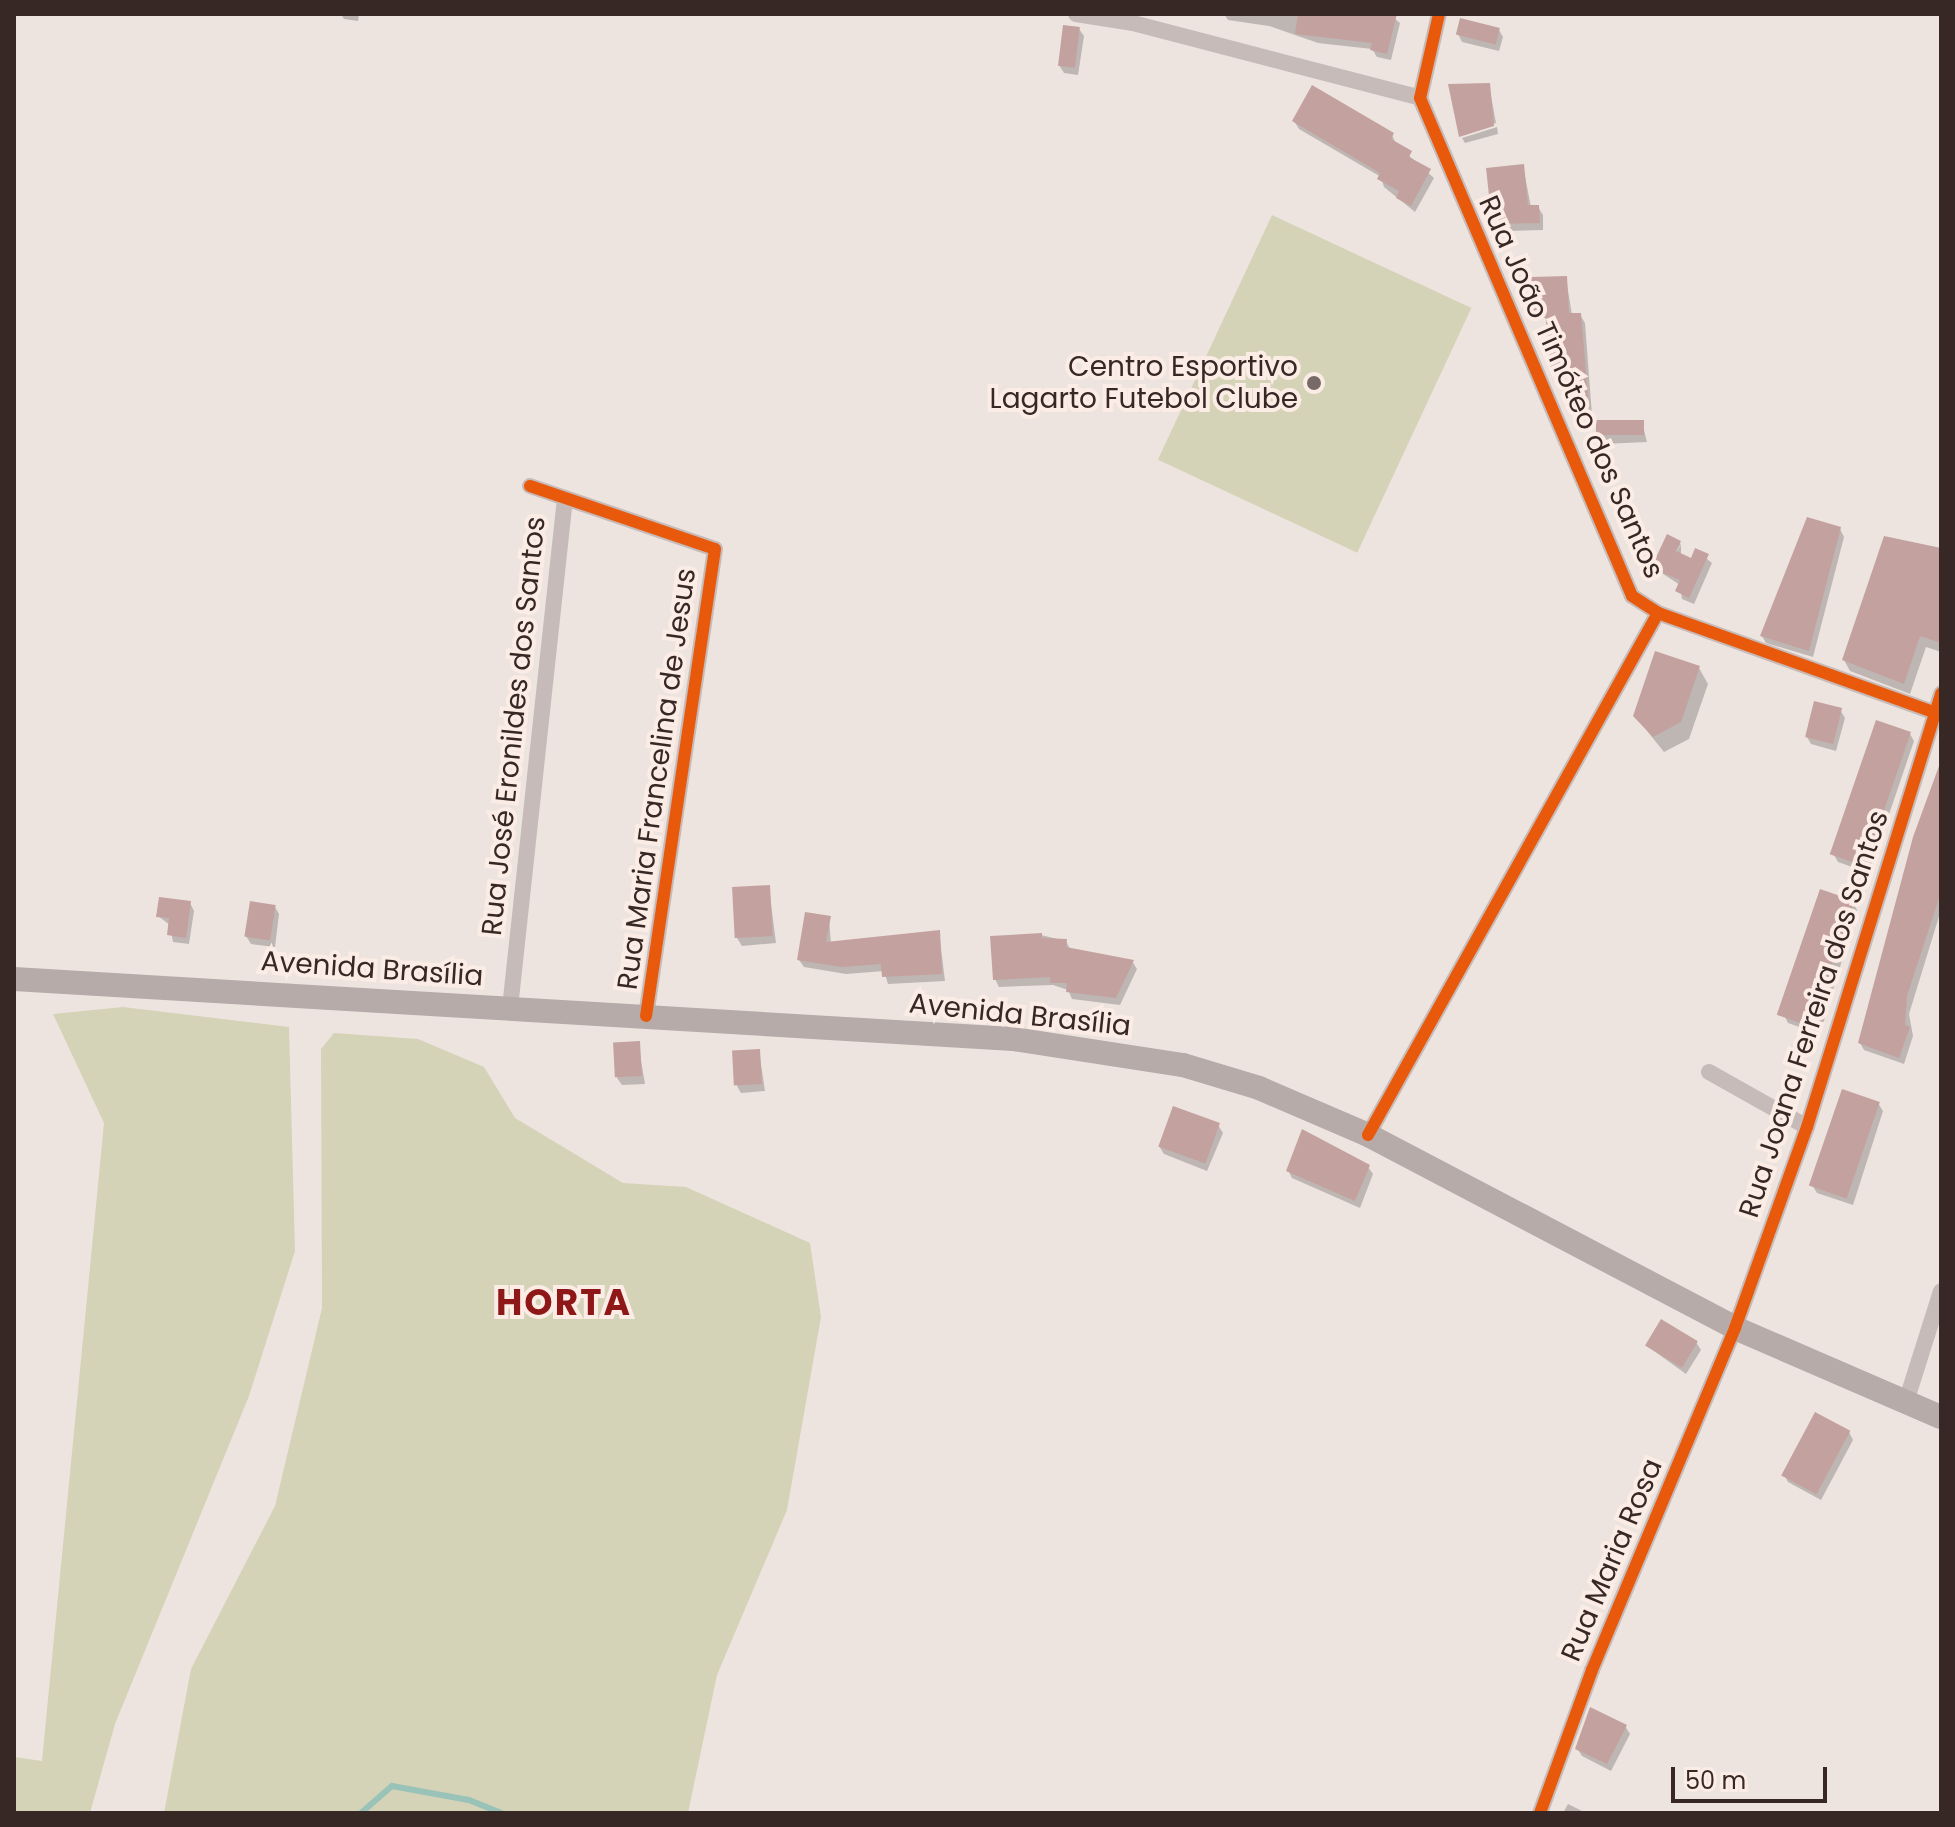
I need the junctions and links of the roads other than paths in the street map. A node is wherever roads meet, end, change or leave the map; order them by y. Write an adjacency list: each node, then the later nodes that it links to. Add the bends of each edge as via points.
1 (1076, 14): 3 (street, via 1133,23)
2 (1439, 14): 3 (street)
3 (1420, 98): 6 (street, Rua João Timóteo dos Santos, via 1617,566 1632,596)
4 (530, 486): 5 (street)
5 (565, 498): 10 (street, Rua José Eronildes dos Santos); 11 (street, Rua Maria Francelina de Jesus, via 715,549)
6 (1658, 613): 8 (street); 14 (street, Rua João Timóteo dos Santos)
7 (1941, 693): 8 (street, Rua Joana Ferreira dos Santos)
8 (1937, 714): 13 (street, Rua Joana Ferreira dos Santos)
9 (14, 979): 10 (main road, Avenida Brasília)
10 (510, 1008): 11 (main road, Avenida Brasília)
11 (646, 1016): 14 (main road, Avenida Brasília, via 1013,1039 1183,1065 1259,1088)
12 (1709, 1072): 13 (street)
13 (1807, 1127): 16 (street, Rua Joana Ferreira dos Santos)
14 (1368, 1135): 16 (main road, Avenida Brasília)
15 (1941, 1291): 17 (street)
16 (1735, 1328): 17 (main road, Avenida Brasília); 19 (street, Rua Maria Rosa, via 1592,1670)
17 (1906, 1402): 18 (main road, Avenida Brasília)
18 (1941, 1417)
19 (1540, 1813)

